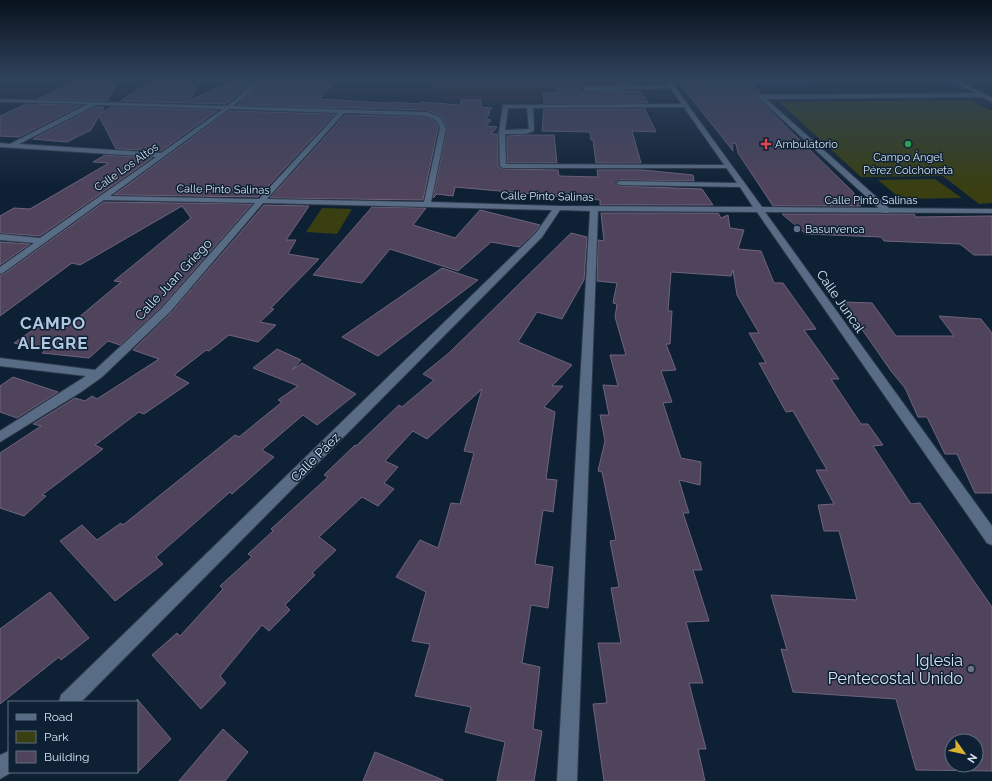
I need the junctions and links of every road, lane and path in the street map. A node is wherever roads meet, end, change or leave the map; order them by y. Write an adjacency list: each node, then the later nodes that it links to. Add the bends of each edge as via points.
1 (69, 115): 11 (street)
2 (217, 115): 13 (street, Calle Los Altos)
3 (339, 115): 18 (street, Calle Juan Griego)
4 (436, 115): 19 (street, via 441,119 443,128)
5 (504, 115): 9 (street)
6 (531, 115): 9 (street, via 532,130)
7 (693, 115): 14 (street, Calle Juncal)
8 (781, 115): 23 (street)
9 (502, 132): 14 (street, via 503,166)
10 (0, 145): 11 (street)
11 (9, 146): 12 (street); 13 (street)
12 (0, 150)
13 (163, 155): 17 (street, Calle Los Altos)
14 (729, 166): 16 (street, Calle Juncal)
15 (620, 183): 16 (street)
16 (742, 185): 22 (street, Calle Juncal)
17 (102, 198): 18 (street, Calle Pinto Salinas); 26 (street, Calle Los Altos)
18 (261, 201): 19 (street, Calle Pinto Salinas); 29 (street, Calle Juan Griego, via 166,310)
19 (426, 204): 20 (street, Calle Pinto Salinas)
20 (558, 208): 21 (street, Calle Pinto Salinas); 32 (street, Calle Páez, via 539,235)
21 (594, 209): 22 (street, Calle Pinto Salinas); 35 (street)
22 (760, 210): 23 (street, Calle Pinto Salinas); 31 (street, Calle Juncal)
23 (887, 211): 24 (street, Calle Pinto Salinas)
24 (992, 211)
25 (0, 237): 26 (street)
26 (42, 241): 27 (street, Calle Los Altos)
27 (0, 271)
28 (0, 362): 29 (street)
29 (98, 374): 30 (street, Calle Juan Griego)
30 (0, 437)
31 (992, 538)
32 (69, 701)
33 (8, 761): 34 (street)
34 (0, 769)
35 (567, 781)

